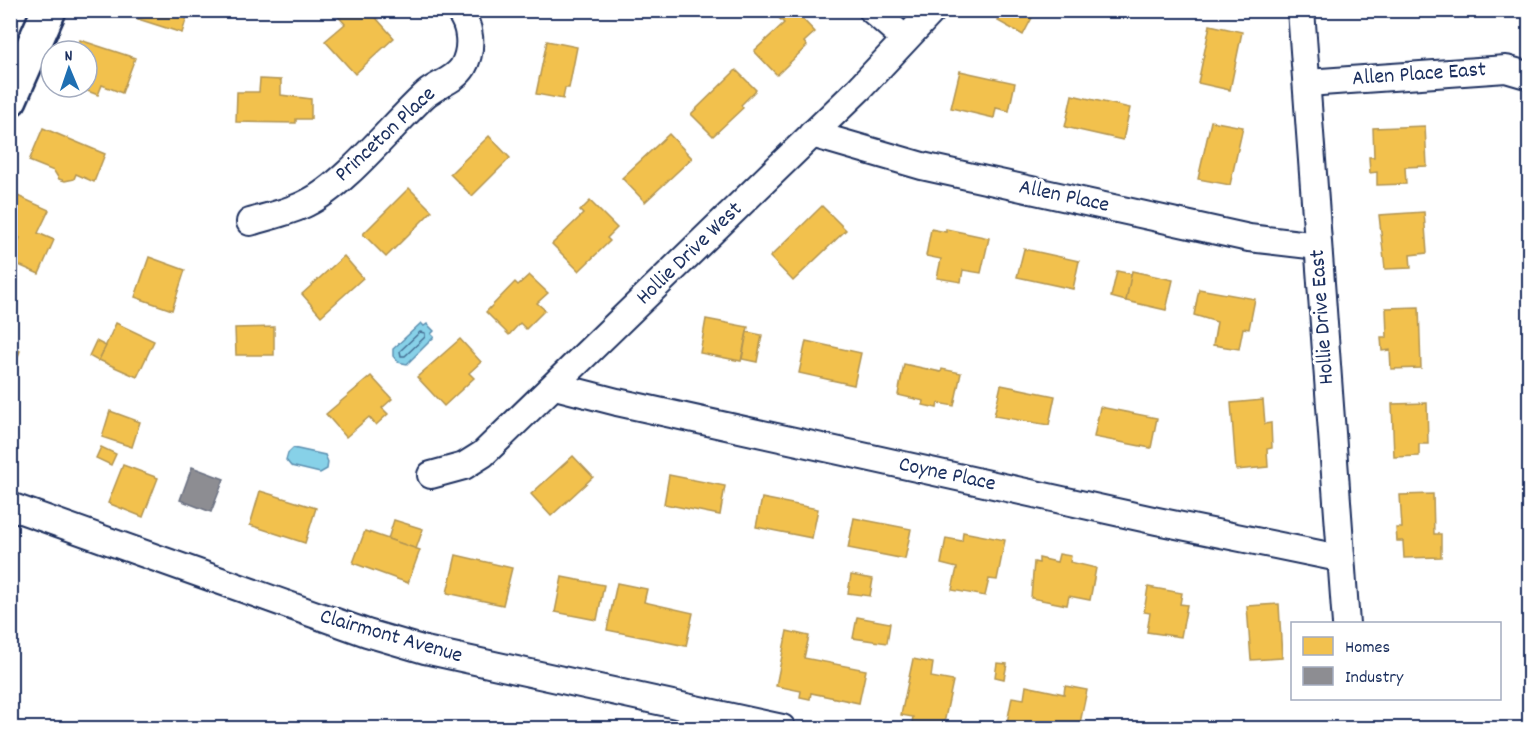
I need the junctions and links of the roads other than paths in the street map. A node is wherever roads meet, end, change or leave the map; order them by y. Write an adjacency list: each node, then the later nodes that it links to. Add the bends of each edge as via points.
1 (49, 10): 9 (street)
2 (458, 10): 11 (street, Princeton Place, via 467,26 469,44 463,67 429,92 308,203)
3 (872, 10): 6 (street)
4 (933, 10): 6 (street, Hollie Drive West)
5 (1301, 10): 8 (street, Hollie Drive East)
6 (905, 39): 10 (street, Hollie Drive West)
7 (1530, 76): 8 (street, Allen Place East, via 1506,69)
8 (1307, 83): 12 (street, Hollie Drive East)
9 (10, 99)
10 (812, 134): 12 (street, Allen Place, via 922,166 1250,238); 13 (street, Hollie Drive West)
11 (250, 222)
12 (1318, 246): 16 (street, Hollie Drive East)
13 (555, 386): 14 (street, Hollie Drive West, via 483,454 464,466); 16 (street, Coyne Place)
14 (431, 475)
15 (10, 506): 18 (street, Clairmont Avenue, via 376,636)
16 (1339, 558): 17 (street, Hollie Drive East)
17 (1346, 622)
18 (782, 729)

